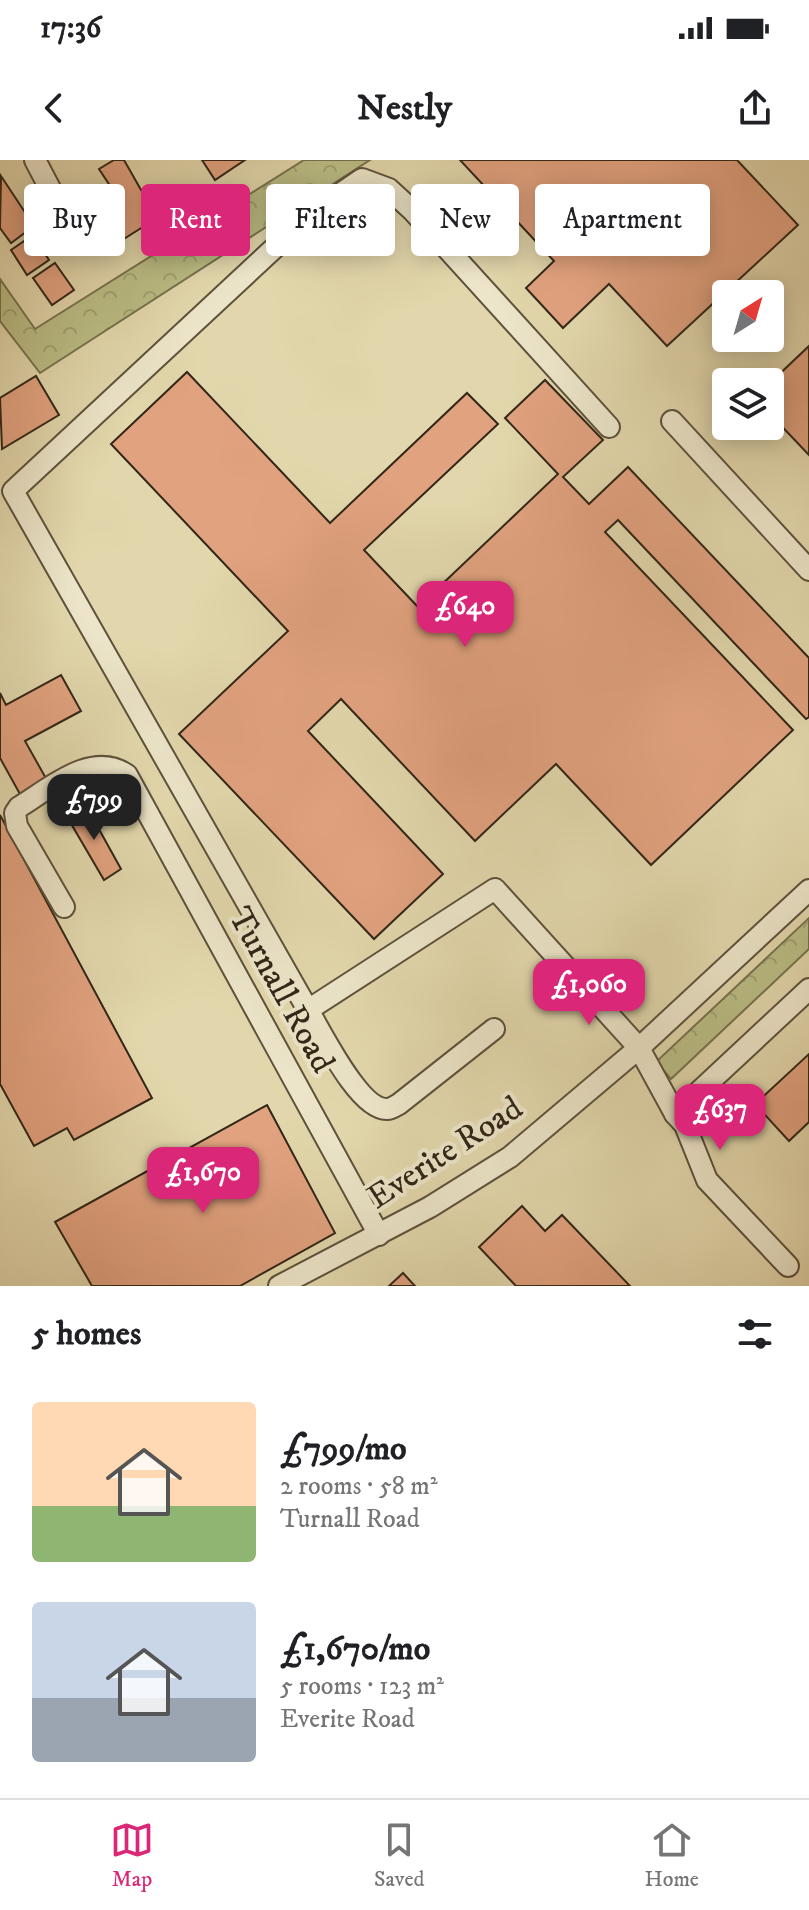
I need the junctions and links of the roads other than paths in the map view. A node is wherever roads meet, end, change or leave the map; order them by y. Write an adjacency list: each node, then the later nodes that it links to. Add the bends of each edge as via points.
1 (35, 160): 2 (street)
2 (48, 184)
3 (672, 421): 5 (street)
4 (609, 427): 9 (street, via 413,211 389,189 362,179 312,213 13,491)
5 (809, 570)
6 (809, 890): 11 (street, Everite Road)
7 (64, 907): 13 (street, Turnall Road, via 17,826 15,813 88,767 104,765 127,775)
8 (809, 989): 12 (street)
9 (308, 1010): 10 (street, via 359,1094 387,1109); 11 (street, via 495,889)
10 (494, 1029)
11 (639, 1048): 12 (street); 13 (street, Everite Road, via 510,1157)
12 (675, 1114): 14 (street, via 685,1125 707,1180)
13 (379, 1235): 15 (street, Everite Road)
14 (788, 1266)
15 (279, 1286)

